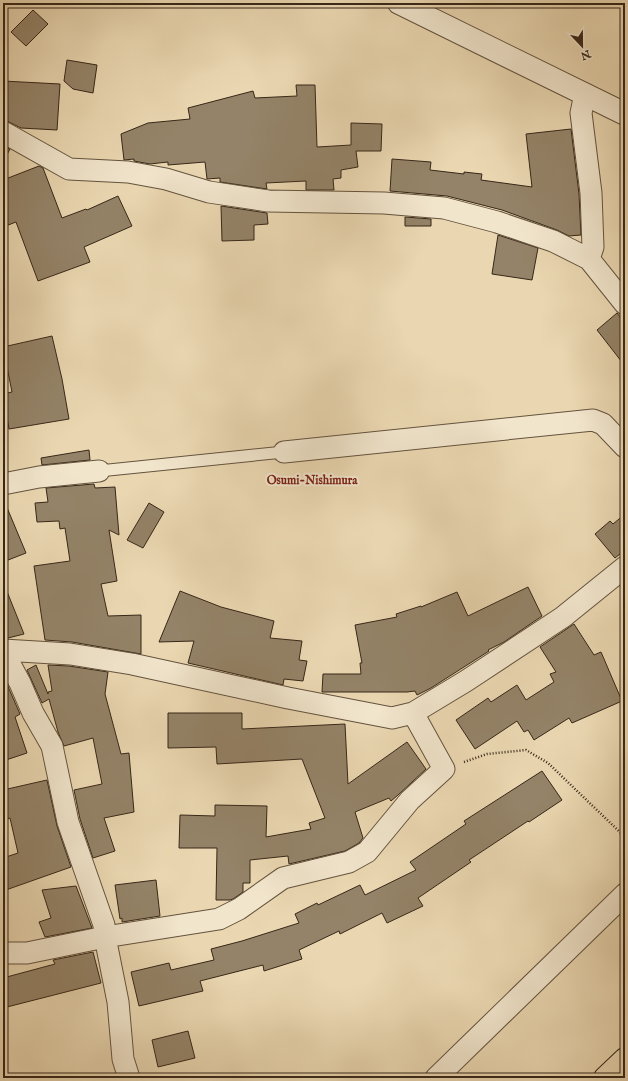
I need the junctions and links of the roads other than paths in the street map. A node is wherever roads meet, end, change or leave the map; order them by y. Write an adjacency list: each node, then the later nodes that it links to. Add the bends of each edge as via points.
1 (399, 3): 2 (street)
2 (585, 94): 3 (street); 5 (street, via 581,113 592,193 593,247)
3 (625, 114)
4 (3, 132): 5 (street, via 70,169 128,172 166,179 209,192 268,201 384,203 444,208 553,240)
5 (589, 260): 6 (street)
6 (625, 304)
7 (625, 447): 8 (street, via 603,424 593,420)
8 (284, 452): 9 (lane)
9 (99, 471): 10 (street, via 39,477)
10 (3, 484)
11 (625, 566): 13 (street, via 563,618)
12 (3, 651): 13 (street, via 70,654 132,664 392,718); 15 (street, via 52,746 68,822 104,925)
13 (413, 713): 15 (street, via 444,769 410,800 367,852 349,862 283,878 239,909 219,919)
14 (625, 894): 19 (street)
15 (105, 937): 16 (street, via 27,953); 18 (street, via 118,1002 123,1059)
16 (3, 953)
17 (625, 1059): 20 (highway)
18 (129, 1078)
19 (436, 1078)
20 (605, 1078)

